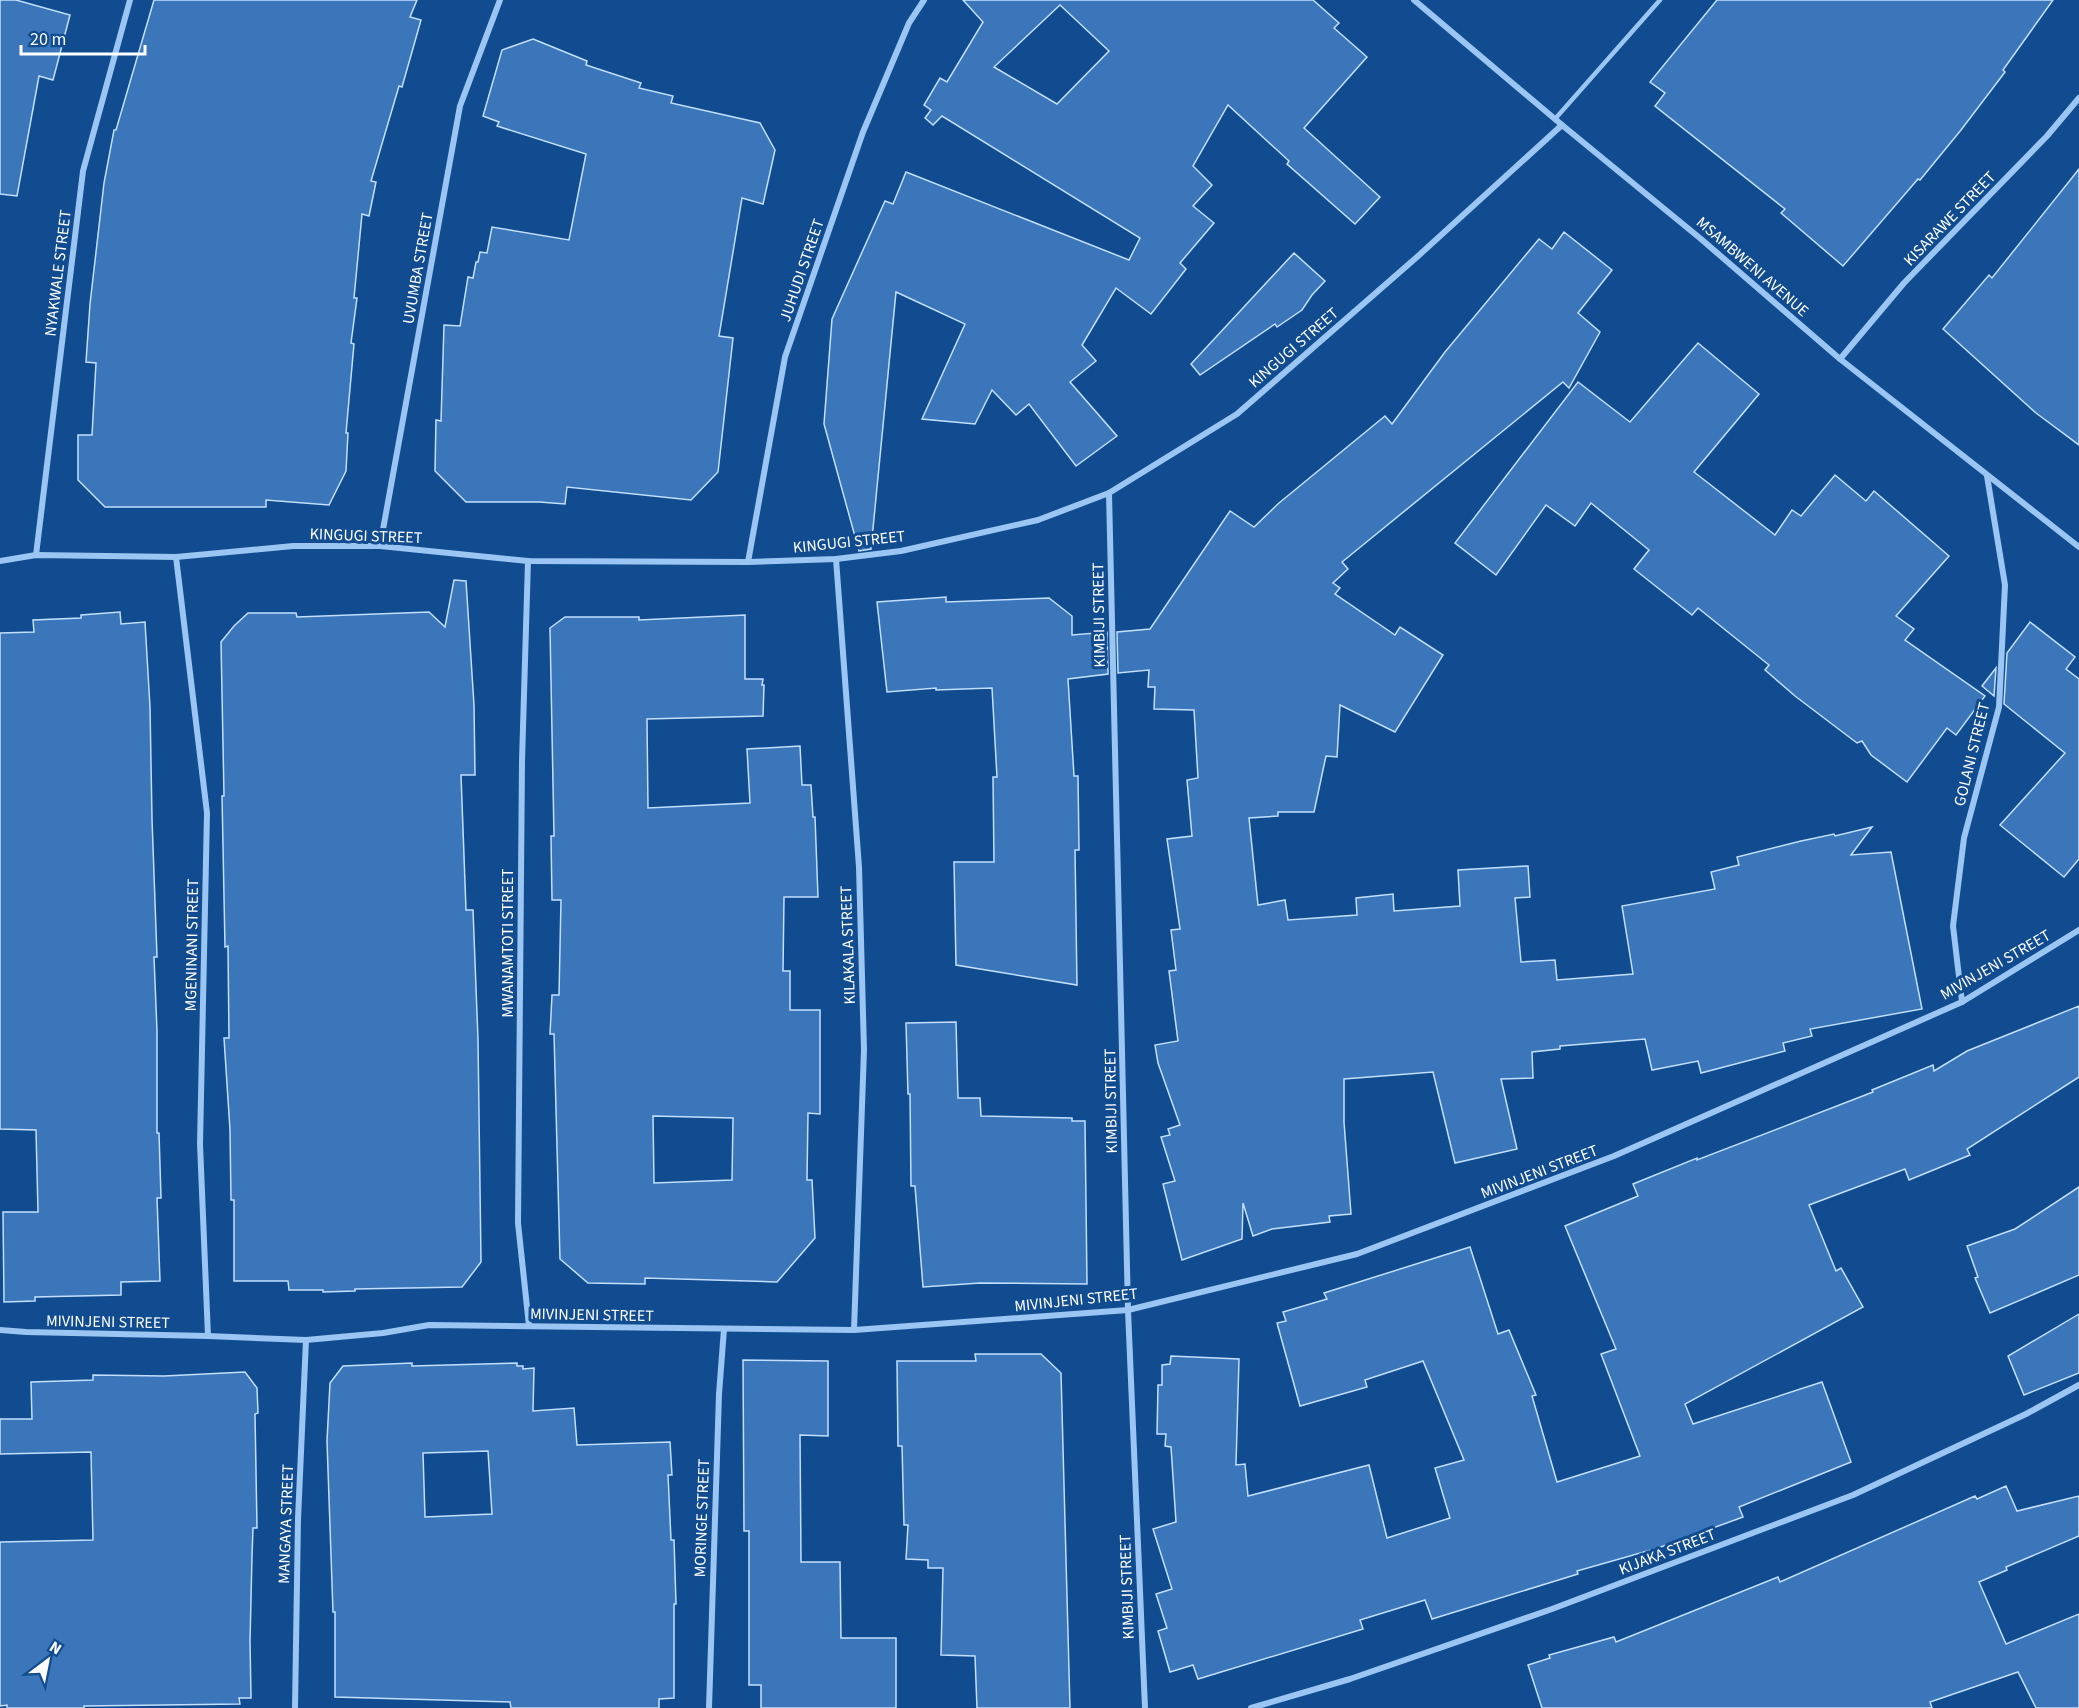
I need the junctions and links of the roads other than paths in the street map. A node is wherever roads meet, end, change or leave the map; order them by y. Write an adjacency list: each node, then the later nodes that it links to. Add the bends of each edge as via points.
1 (130, 0): 14 (street, NYAKWALE STREET, via 83,171)
2 (500, 0): 12 (street, UVUMBA STREET, via 460,106)
3 (924, 0): 19 (street, JUHUDI STREET, via 909,23 863,132 785,357)
4 (1414, 0): 7 (street, MSAMBWENI AVENUE)
5 (1660, 0): 7 (lane)
6 (2079, 98): 9 (street, KISARAWE STREET, via 1904,283)
7 (1555, 119): 8 (street, MSAMBWENI AVENUE)
8 (1562, 125): 9 (street, MSAMBWENI AVENUE, via 1701,238); 11 (street, KINGUGI STREET, via 1237,414)
9 (1840, 359): 10 (street, MSAMBWENI AVENUE)
10 (1987, 476): 13 (street, MSAMBWENI AVENUE); 21 (street, GOLANI STREET, via 2005,585 1999,707 1964,838 1953,926)
11 (1109, 493): 16 (street, KINGUGI STREET, via 1038,520 902,551); 22 (street, KIMBIJI STREET)
12 (380, 546): 15 (street, KINGUGI STREET, via 293,546); 18 (street, KINGUGI STREET)
13 (2079, 547)
14 (36, 555): 15 (street, KINGUGI STREET); 17 (street, KINGUGI STREET)
15 (176, 557): 27 (street, MGENINANI STREET, via 207,813 200,1144)
16 (836, 559): 19 (street, KINGUGI STREET); 26 (street, KILAKALA STREET, via 858,867 864,1050)
17 (0, 561)
18 (528, 561): 19 (street, KINGUGI STREET); 23 (street, MWANAMTOTI STREET, via 518,1223)
19 (748, 562)
20 (2079, 930): 21 (street, MIVINJENI STREET)
21 (1962, 1002): 22 (street, MIVINJENI STREET, via 1614,1156 1357,1254)
22 (1128, 1310): 26 (street, MIVINJENI STREET); 32 (street, KIMBIJI STREET)
23 (529, 1326): 24 (street, MIVINJENI STREET); 28 (street, MIVINJENI STREET, via 429,1325)
24 (724, 1329): 26 (street, MIVINJENI STREET); 31 (street, MORINGE STREET)
25 (0, 1330): 27 (street, MIVINJENI STREET)
26 (854, 1330)
27 (208, 1335): 28 (street, MIVINJENI STREET)
28 (306, 1340): 30 (street, MANGAYA STREET)
29 (2079, 1385): 33 (street, KIJAKA STREET, via 1842,1500 1552,1609 1350,1679)
30 (295, 1708)
31 (709, 1708)
32 (1145, 1708)
33 (1251, 1708)

